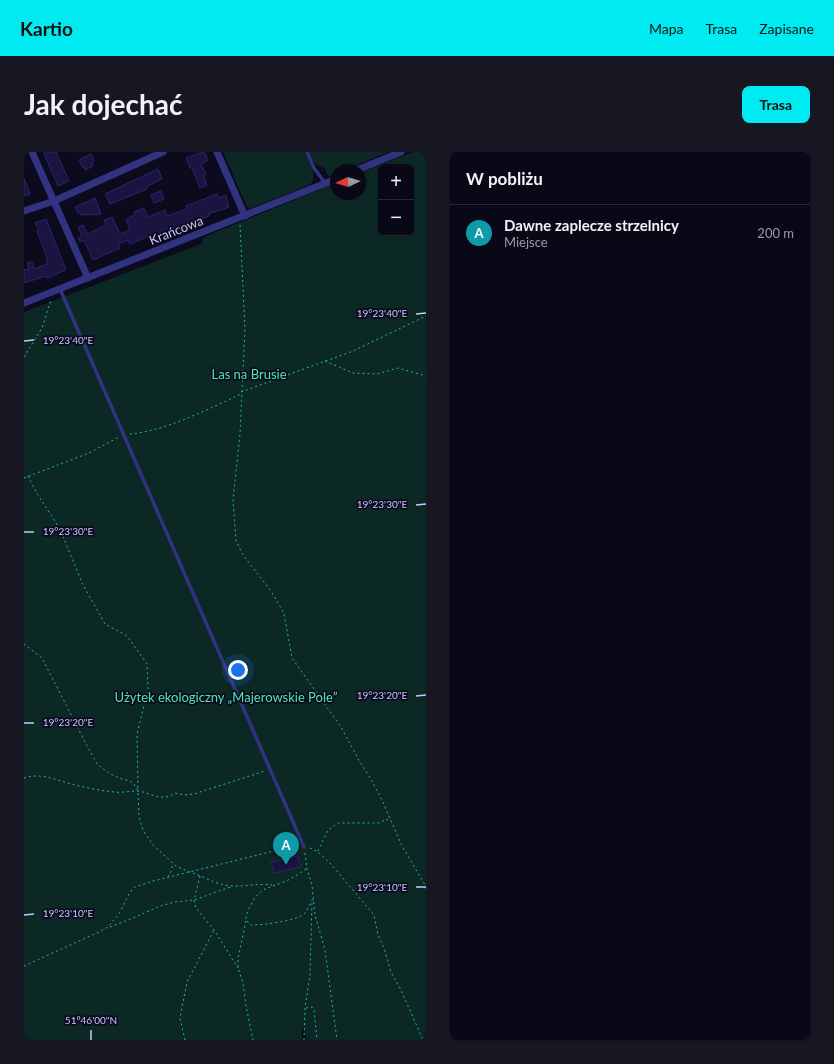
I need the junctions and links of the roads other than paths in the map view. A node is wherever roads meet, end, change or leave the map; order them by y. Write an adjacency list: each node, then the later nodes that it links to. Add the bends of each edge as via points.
1 (32, 152): 9 (street)
2 (163, 152): 9 (street)
3 (217, 152): 11 (street)
4 (307, 152): 8 (lane)
5 (401, 152): 6 (street)
6 (366, 166)
7 (330, 181): 8 (street, Krańcowa)
8 (325, 183): 11 (street, Krańcowa)
9 (54, 201): 10 (street); 12 (street)
10 (24, 211)
11 (242, 217): 12 (street, Krańcowa)
12 (88, 278): 13 (street, Krańcowa)
13 (57, 290): 14 (street, Krańcowa); 15 (lane)
14 (24, 303)
15 (304, 847)

